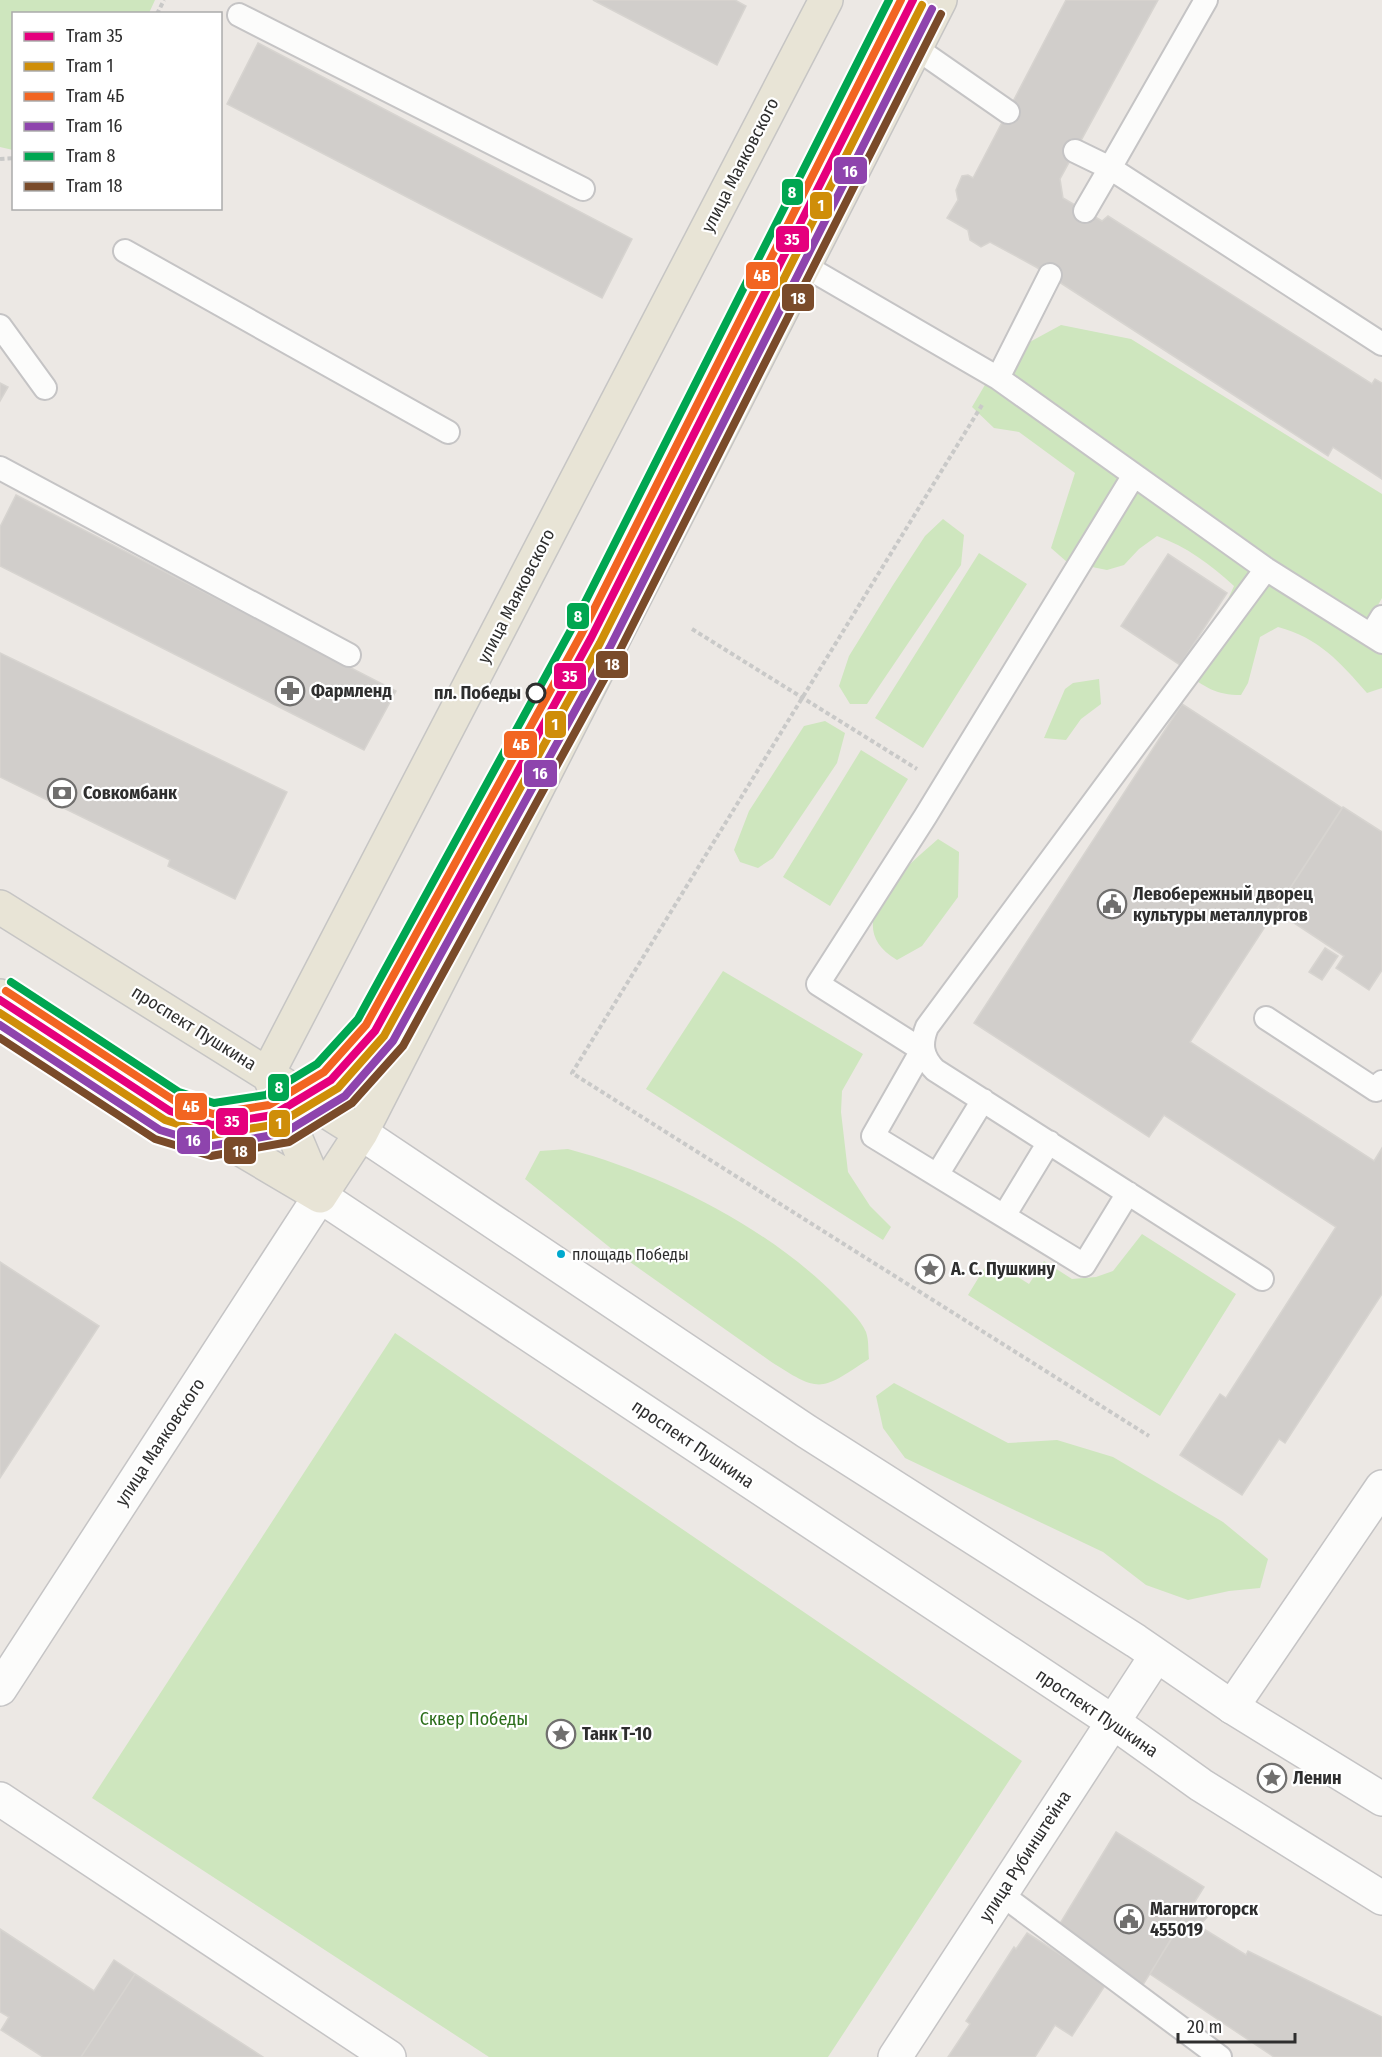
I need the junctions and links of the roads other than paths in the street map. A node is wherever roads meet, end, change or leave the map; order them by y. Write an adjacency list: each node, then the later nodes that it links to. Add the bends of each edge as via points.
1 (826, 0): 28 (main road, улица Маяковского)
2 (940, 0): 5 (main road, улица Маяковского)
3 (1206, 0): 8 (lane)
4 (239, 15): 9 (lane)
5 (916, 48): 6 (lane); 12 (main road, улица Маяковского)
6 (1008, 112)
7 (1076, 151): 8 (lane)
8 (1110, 168): 10 (lane); 15 (lane)
9 (584, 189)
10 (1085, 211)
11 (125, 251): 18 (lane)
12 (805, 266): 16 (lane); 31 (main road, улица Маяковского)
13 (1050, 275): 16 (lane)
14 (0, 326): 17 (lane)
15 (1382, 344)
16 (998, 378): 20 (lane)
17 (45, 388)
18 (448, 432)
19 (0, 468): 23 (lane)
20 (1134, 475): 21 (lane); 27 (lane, via 819,984)
21 (1266, 569): 22 (lane); 27 (lane, via 927,1028)
22 (1378, 631)
23 (349, 654)
24 (0, 908): 28 (main road, проспект Пушкина)
25 (0, 996): 35 (main road, проспект Пушкина, via 210,1131)
26 (1266, 1018): 29 (lane, via 1376,1090)
27 (922, 1050): 30 (lane, via 935,1070); 33 (lane, via 873,1136)
28 (268, 1073): 31 (main road, проспект Пушкина); 35 (main road)
29 (1382, 1082)
30 (983, 1100): 32 (lane); 33 (lane)
31 (361, 1133): 35 (main road, улица Маяковского); 39 (main road, проспект Пушкина, via 806,1431)
32 (1049, 1142): 34 (lane); 36 (lane)
33 (937, 1175): 36 (lane)
34 (1128, 1193): 36 (lane, via 1084,1265); 37 (lane)
35 (320, 1196): 40 (main road, улица Маяковского); 42 (main road, проспект Пушкина)
36 (1004, 1216)
37 (1262, 1279)
38 (1382, 1487): 41 (main road)
39 (1156, 1656): 41 (main road, проспект Пушкина); 42 (main road, улица Рубинштейна)
40 (0, 1689)
41 (1232, 1707): 44 (main road, проспект Пушкина)
42 (1113, 1722): 45 (main road, улица Рубинштейна); 46 (main road, проспект Пушкина, via 1201,1785)
43 (0, 1799): 47 (main road)
44 (1382, 1799)
45 (1001, 1894): 48 (main road, улица Рубинштейна); 49 (lane)
46 (1382, 1898)
47 (389, 2057)
48 (895, 2057)
49 (1220, 2057)

